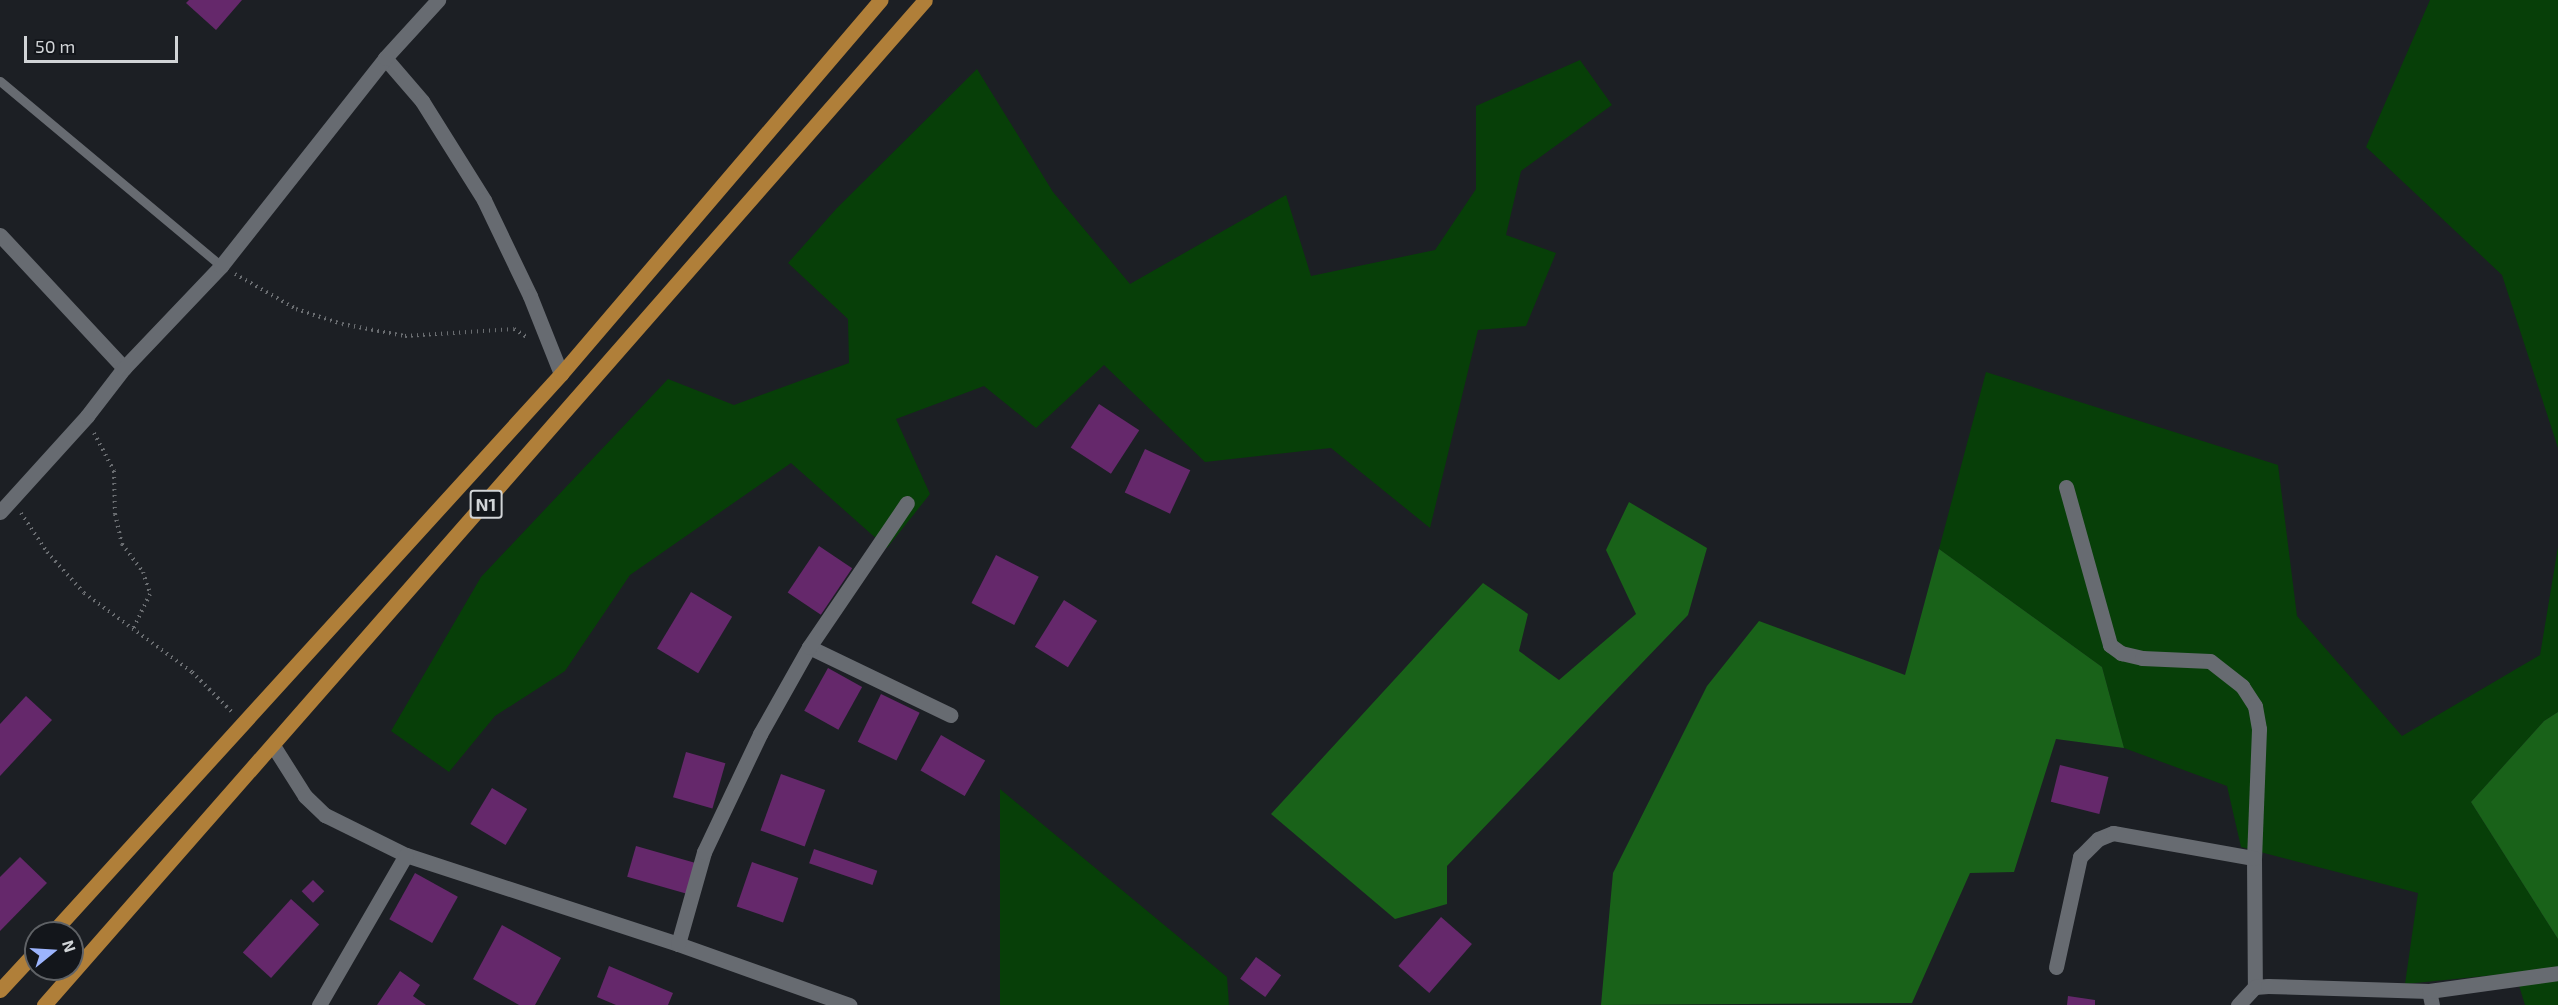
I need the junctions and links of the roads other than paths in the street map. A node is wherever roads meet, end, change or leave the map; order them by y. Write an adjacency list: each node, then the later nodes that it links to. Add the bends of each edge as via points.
1 (438, 0): 4 (street)
2 (880, 0): 9 (main road, N1)
3 (925, 0): 15 (main road, N1)
4 (385, 58): 7 (street); 9 (street, via 422,101 484,201)
5 (0, 81): 7 (lane)
6 (0, 235): 8 (street)
7 (221, 266): 8 (street)
8 (124, 368): 12 (street, via 87,416)
9 (561, 374): 18 (main road, N1)
10 (2066, 487): 17 (street, via 2110,645 2121,653 2142,658 2210,661 2242,686 2254,706 2259,729)
11 (907, 502): 13 (street)
12 (0, 512)
13 (809, 647): 14 (street); 19 (street, via 721,813 692,885)
14 (950, 715)
15 (273, 747): 16 (street, via 305,796 325,815); 26 (main road, N1)
16 (406, 855): 19 (street); 27 (street)
17 (2254, 858): 21 (street, via 2113,833 2098,839 2080,857); 23 (street)
18 (63, 921)
19 (678, 944): 28 (street)
20 (24, 964): 24 (main road)
21 (2056, 967)
22 (2558, 973): 25 (street)
23 (2255, 987): 25 (street); 29 (street)
24 (0, 990)
25 (2430, 998)
26 (44, 1005)
27 (319, 1005)
28 (849, 1005)
29 (2238, 1005)

